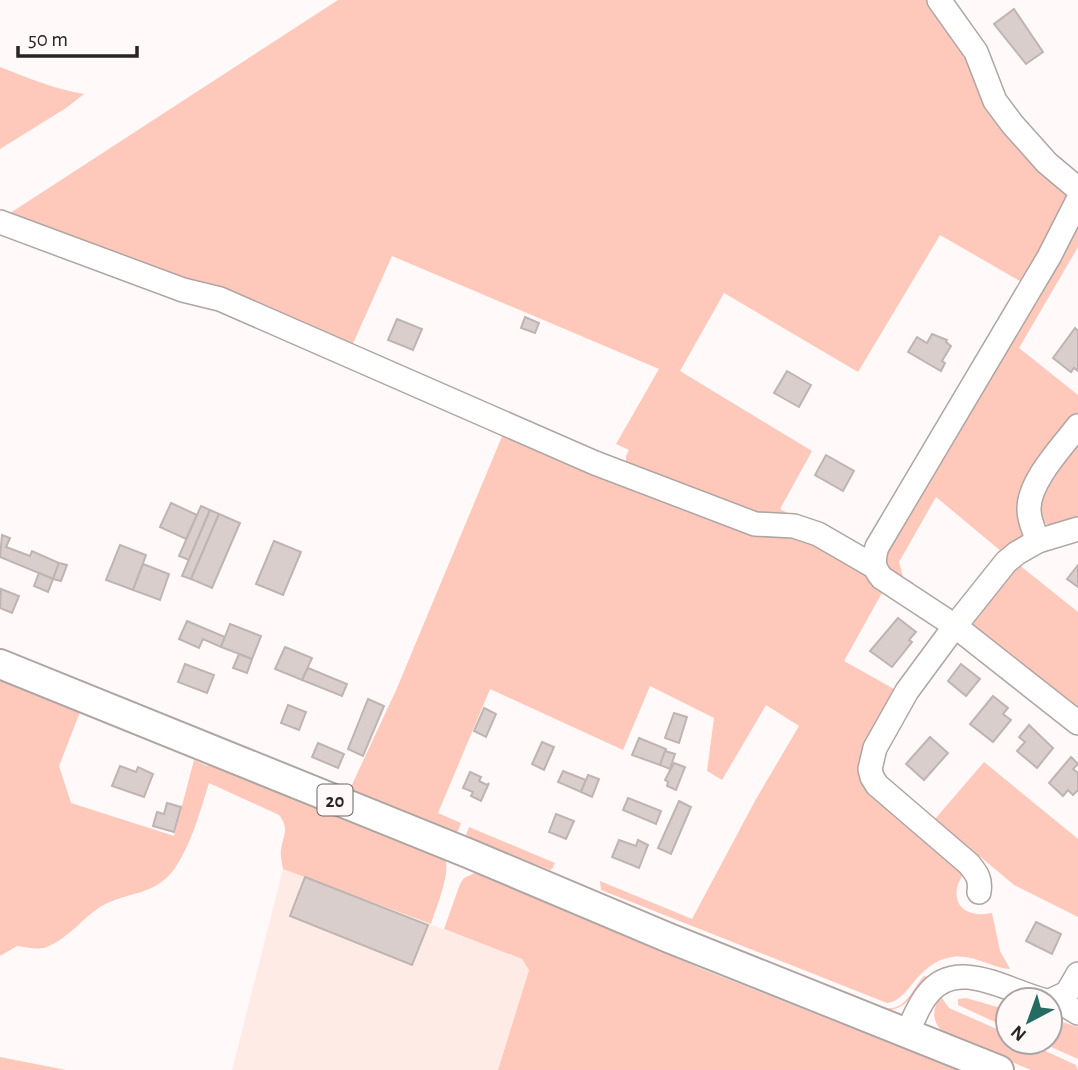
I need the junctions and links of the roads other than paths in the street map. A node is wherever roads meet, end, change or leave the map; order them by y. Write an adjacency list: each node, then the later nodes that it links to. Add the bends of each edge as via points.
1 (939, 0): 2 (street, via 976,52 995,101 1047,163)
2 (1078, 189)
3 (1078, 200): 8 (street, via 877,547)
4 (0, 222): 8 (street, via 220,299 595,463 755,524 794,526 818,534)
5 (1078, 426): 7 (street, via 1030,496 1029,511)
6 (1078, 528): 7 (street)
7 (1038, 541): 9 (street, via 1006,562)
8 (875, 568): 9 (street, via 882,578)
9 (955, 626): 11 (street); 12 (street, via 889,721 870,769 877,785 978,874)
10 (0, 664): 16 (main road, 20)
11 (1078, 723)
12 (979, 892)
13 (1078, 974): 15 (street)
14 (1005, 986): 16 (street, via 964,976 936,984)
15 (1064, 994)
16 (907, 1034): 17 (main road, 20)
17 (999, 1070)

